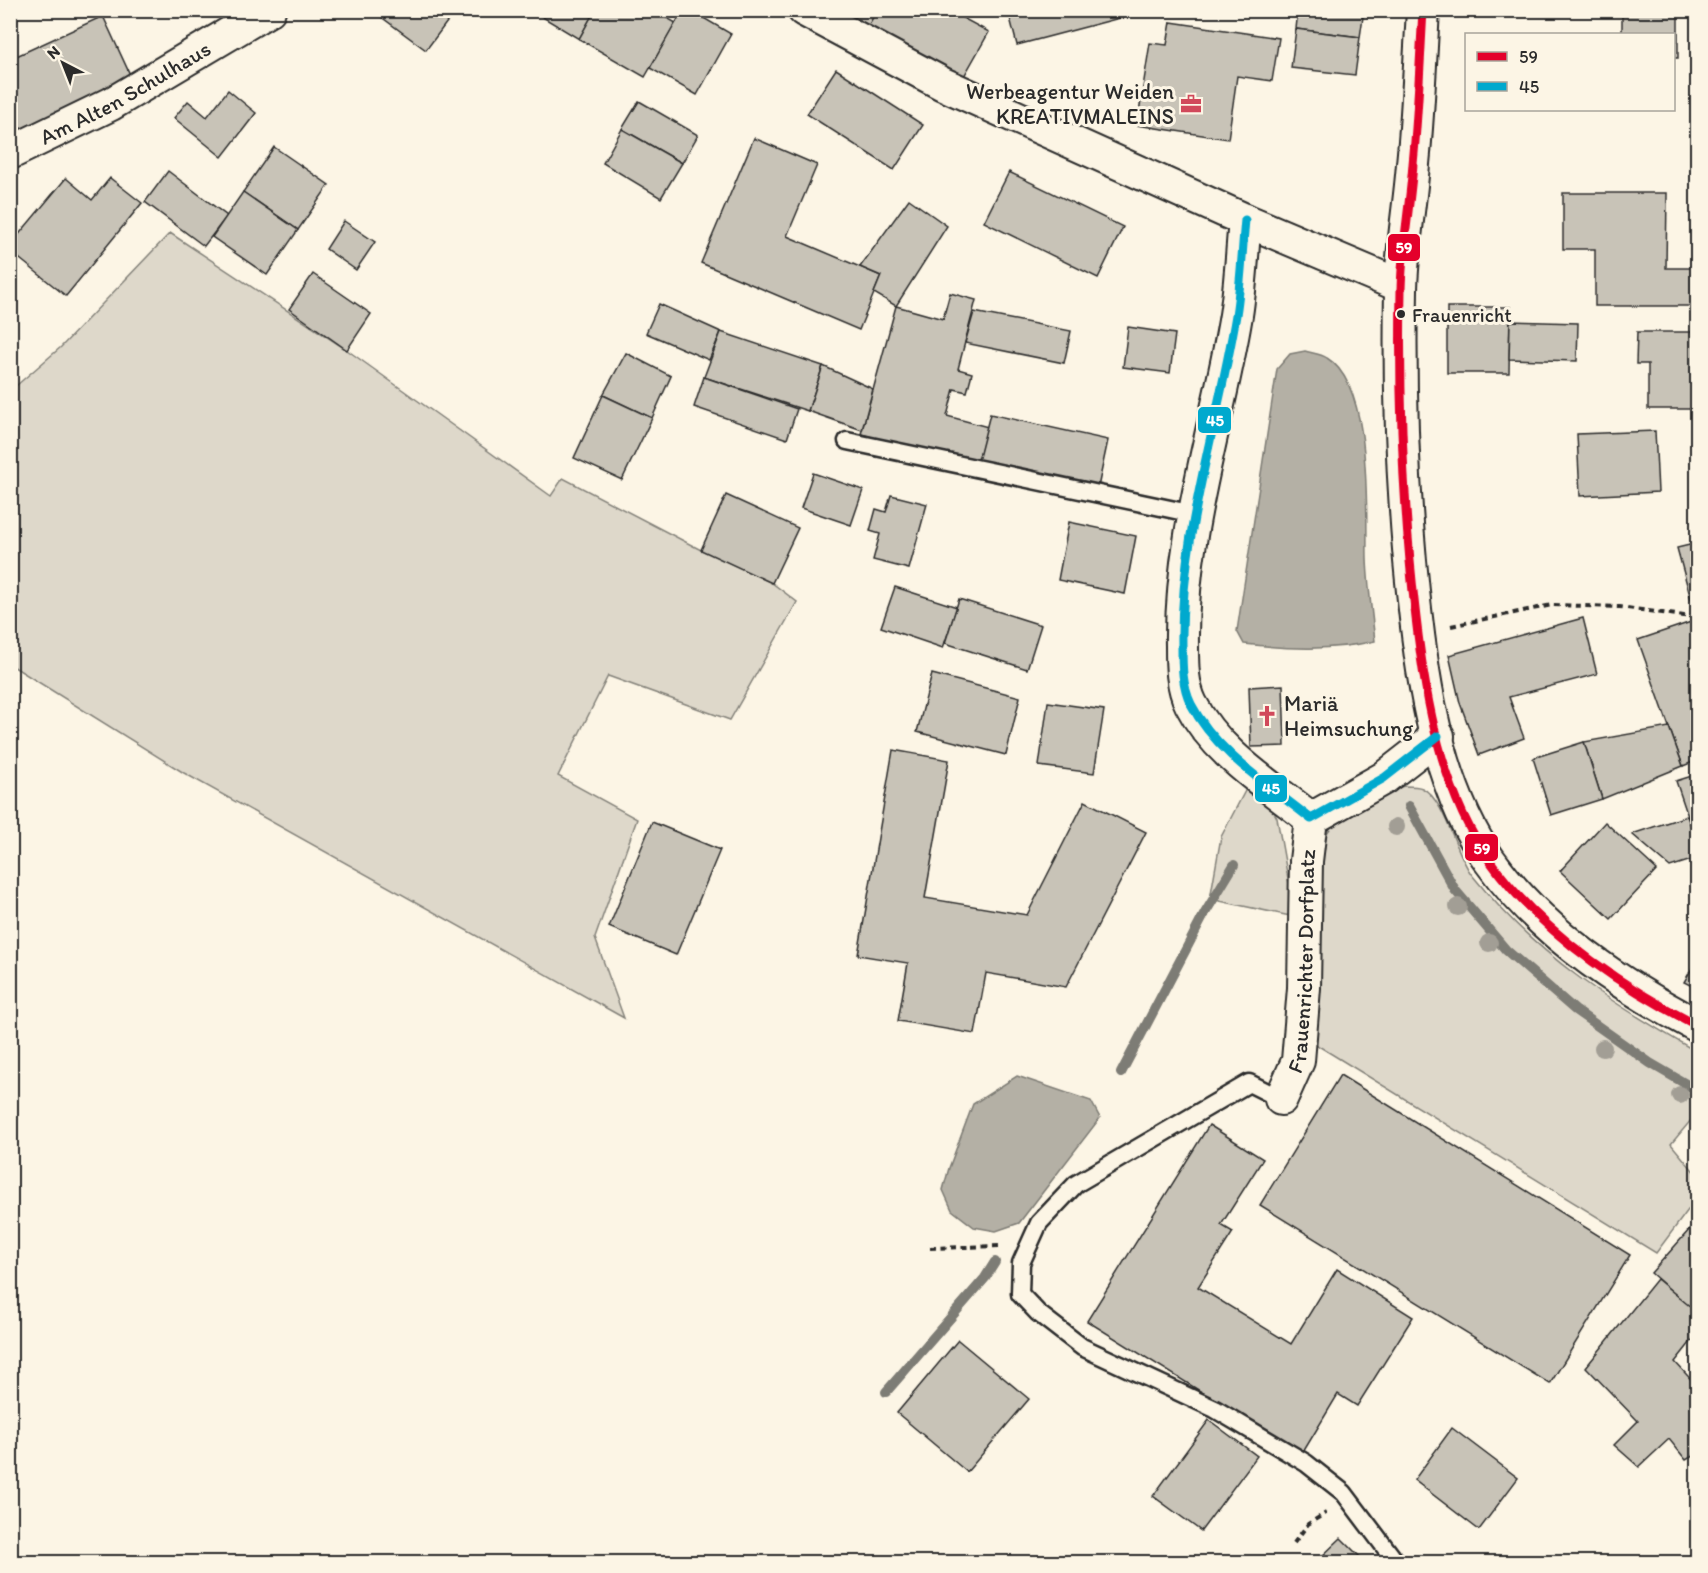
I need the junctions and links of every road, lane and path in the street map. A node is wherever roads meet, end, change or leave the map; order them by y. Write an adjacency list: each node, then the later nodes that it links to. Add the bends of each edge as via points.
1 (269, 10): 4 (street, Am Alten Schulhaus, via 111,104)
2 (804, 10): 5 (street, via 944,84)
3 (1423, 10): 6 (street)
4 (10, 153)
5 (1245, 220): 6 (street); 8 (street, Frauenrichter Dorfplatz, via 1236,314)
6 (1401, 286): 10 (street, via 1401,425 1409,560)
7 (848, 441): 8 (lane)
8 (1194, 514): 12 (street, Frauenrichter Dorfplatz, via 1181,618 1183,671 1190,701 1206,729 1224,748)
9 (1698, 618): 10 (path, via 1620,607 1552,605)
10 (1418, 633): 11 (street)
11 (1438, 736): 12 (street, Frauenrichter Dorfplatz, via 1384,778); 13 (street, via 1473,834 1509,884 1548,925 1596,963 1656,1004)
12 (1311, 819): 14 (street, Frauenrichter Dorfplatz, via 1298,1061)
13 (1698, 1026)
14 (1281, 1099): 15 (lane, via 1249,1083 1076,1184 1039,1223)
15 (1029, 1245): 16 (path); 17 (lane, via 1021,1263 1020,1294 1038,1313 1083,1347 1215,1409 1306,1463 1344,1492)
16 (930, 1248)
17 (1352, 1503): 18 (path, via 1308,1524); 19 (lane)
18 (1294, 1543)
19 (1396, 1563)

